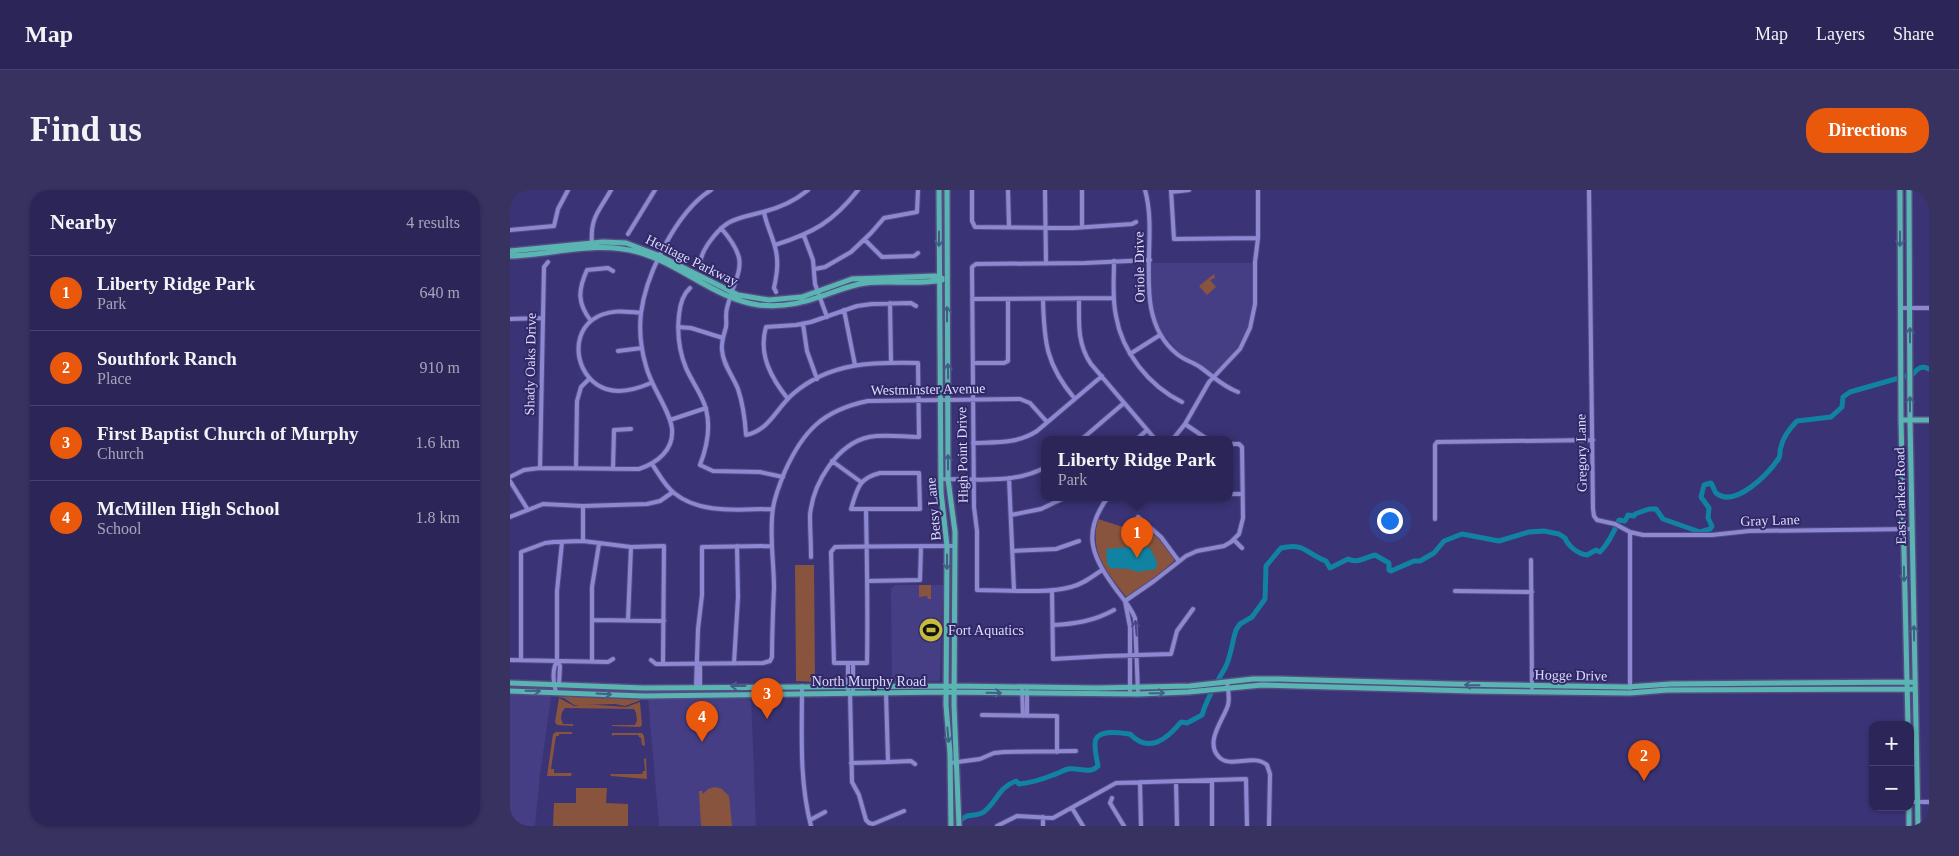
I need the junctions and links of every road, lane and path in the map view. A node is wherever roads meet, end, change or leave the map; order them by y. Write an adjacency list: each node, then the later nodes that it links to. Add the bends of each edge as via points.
1 (511, 190): 22 (street)
2 (568, 190): 29 (street, via 554,226)
3 (611, 190): 34 (street, via 594,217)
4 (655, 190): 30 (street)
5 (711, 190): 39 (street, via 683,215)
6 (808, 190): 23 (street, via 798,198)
7 (858, 190): 31 (street, via 824,225)
8 (918, 190): 33 (street, via 918,212 884,218)
9 (939, 190): 47 (main road, Betsy Lane, one-way to 47)
10 (947, 190): 48 (main road, Betsy Lane)
11 (972, 190): 25 (street, via 973,225 978,228)
12 (1008, 190): 25 (street)
13 (1045, 190): 26 (street)
14 (1082, 190): 27 (street)
15 (1146, 190): 40 (street, Oriole Drive)
16 (1188, 190): 21 (street)
17 (1258, 190): 32 (street)
18 (1589, 190): 109 (street, Gregory Lane)
19 (1900, 190): 60 (main road, East Parker Road, one-way to 60)
20 (1909, 190): 61 (main road, East Parker Road)
21 (1171, 191): 32 (street, via 1174,240)
22 (510, 195)
23 (764, 212): 28 (street, via 739,217); 35 (street)
24 (1136, 222): 27 (street)
25 (1009, 227): 26 (street)
26 (1046, 227): 27 (street); 43 (street)
27 (1082, 227)
28 (721, 228): 44 (street, via 706,247); 51 (street, via 738,250 741,263)
29 (510, 230)
30 (628, 234)
31 (804, 236): 35 (street); 45 (street)
32 (1258, 238): 82 (street, via 1255,304 1250,328 1234,356)
33 (865, 240): 37 (street, via 882,257 914,256); 45 (street, via 835,262)
34 (592, 245): 36 (main road, Heritage Parkway); 38 (main road, Heritage Parkway); 39 (main road, Heritage Parkway, via 626,244)
35 (775, 245): 50 (street)
36 (510, 251)
37 (918, 253)
38 (510, 256)
39 (659, 258): 51 (main road, Heritage Parkway); 64 (street, via 648,283)
40 (1150, 260): 41 (street); 73 (street, Oriole Drive, via 1151,311)
41 (1114, 261): 43 (street); 53 (street)
42 (548, 262): 66 (street, Shady Oaks Drive, via 544,267)
43 (1046, 263): 54 (street, High Point Drive, via 975,264 972,267)
44 (700, 265)
45 (814, 269): 52 (street)
46 (613, 271): 68 (street, via 608,268 587,270 581,283 580,299)
47 (940, 279): 48 (main road, Heritage Parkway); 52 (main road, Heritage Parkway, via 859,278 841,282); 71 (main road, Betsy Lane)
48 (947, 279): 72 (main road, Betsy Lane, one-way to 48)
49 (690, 288): 70 (street, via 684,292)
50 (776, 292)
51 (731, 295): 52 (main road, Heritage Parkway, via 770,300); 74 (street)
52 (819, 295): 65 (street)
53 (1114, 298): 57 (street); 77 (street, via 1119,330)
54 (973, 299): 55 (street); 79 (street, High Point Drive)
55 (1008, 299): 56 (street); 79 (street, via 1007,362)
56 (1043, 299): 57 (street); 90 (street, via 1049,360)
57 (1078, 299): 81 (street, via 1081,344 1089,361)
58 (890, 303): 59 (street); 63 (street); 78 (street)
59 (916, 306)
60 (1901, 308): 61 (street); 97 (main road, East Parker Road)
61 (1910, 308): 62 (street); 98 (main road, East Parker Road, one-way to 61)
62 (1929, 308)
63 (844, 310): 65 (street); 80 (street)
64 (641, 313): 68 (street, via 614,312); 75 (street)
65 (827, 316): 69 (street)
66 (542, 318): 67 (street); 114 (street, Shady Oaks Drive)
67 (510, 319)
68 (591, 321): 83 (street, via 578,347 579,359)
69 (803, 324): 84 (street, via 806,350); 91 (street, via 766,326 764,355 772,377)
70 (678, 327): 74 (street); 95 (street, via 686,368)
71 (940, 332): 72 (main road); 87 (main road, Betsy Lane)
72 (947, 332): 88 (main road, Betsy Lane, one-way to 72)
73 (1160, 335): 77 (street); 82 (street, Oriole Drive, via 1177,354)
74 (723, 338): 91 (street, via 724,359 742,404 746,435 764,428)
75 (642, 348): 76 (street); 85 (street)
76 (618, 351)
77 (1130, 354): 93 (street, via 1156,385)
78 (891, 363): 80 (street); 92 (street, via 918,363)
79 (973, 363): 89 (street, High Point Drive)
80 (855, 365): 84 (street)
81 (1102, 376): 90 (street); 94 (street)
82 (1213, 377): 86 (street, Oriole Drive); 101 (street)
83 (589, 379): 85 (street, via 607,390 619,391); 115 (street, via 581,387 577,401)
84 (817, 379): 91 (street)
85 (651, 383): 96 (street)
86 (1238, 392)
87 (941, 399): 88 (street, Westminster Avenue); 92 (street, Westminster Avenue); 121 (main road, Betsy Lane)
88 (948, 399): 89 (street, Westminster Avenue); 122 (main road, Betsy Lane, one-way to 88)
89 (973, 399): 100 (street, Westminster Avenue, via 1024,399); 110 (street, High Point Drive)
90 (1074, 399): 100 (street)
91 (788, 400)
92 (918, 400): 112 (street, via 919,437 870,437 848,446); 118 (street, Westminster Avenue, via 868,400 830,413 809,430 794,450)
93 (1182, 402)
94 (1124, 403): 103 (street); 104 (street)
95 (706, 408): 96 (street); 118 (street, via 708,439 700,465 713,471 760,472)
96 (670, 420): 113 (street, via 672,430 668,449)
97 (1901, 420): 98 (main road); 138 (main road, East Parker Road)
98 (1910, 420): 99 (main road); 139 (main road, East Parker Road)
99 (1929, 420)
100 (1047, 422): 110 (street, via 1016,441)
101 (1185, 424): 107 (street); 108 (street)
102 (631, 430): 116 (street, via 614,430)
103 (1147, 430): 105 (street); 106 (street)
104 (1086, 436)
105 (1140, 436)
106 (1152, 436)
107 (1175, 436)
108 (1203, 436)
109 (1592, 440): 137 (street, via 1437,442); 140 (street, Gregory Lane, via 1594,516 1599,521)
110 (973, 442): 123 (street, High Point Drive)
111 (1233, 444): 127 (street, via 1241,445)
112 (832, 461): 124 (street); 155 (street, via 812,504)
113 (652, 464): 116 (street, via 639,469); 125 (street)
114 (540, 468): 115 (street); 120 (street, via 524,470)
115 (576, 468): 116 (street)
116 (613, 469)
117 (1041, 469): 119 (street)
118 (783, 477): 131 (street, Westminster Avenue)
119 (1009, 478): 123 (street); 134 (street)
120 (510, 479): 132 (street)
121 (941, 479): 122 (street); 150 (main road, Betsy Lane)
122 (948, 479): 123 (street); 151 (main road, Betsy Lane)
123 (974, 479): 160 (street, High Point Drive, via 977,590)
124 (861, 482): 133 (street, via 851,509); 133 (street, via 880,473 920,474 920,509)
125 (673, 492): 130 (street, via 660,501 647,504); 131 (street, via 706,507)
126 (1233, 494): 127 (street)
127 (1242, 494): 141 (street, via 1242,527)
128 (1058, 501): 134 (street, via 1041,509)
129 (1105, 501): 158 (street, via 1097,512 1093,529 1093,546)
130 (583, 506): 132 (street, via 543,504); 144 (street)
131 (772, 509): 147 (street, Westminster Avenue)
132 (528, 510): 135 (street)
133 (866, 510): 148 (street)
134 (1011, 515): 154 (street)
135 (510, 517)
136 (1138, 517): 156 (street)
137 (1435, 519)
138 (1903, 529): 139 (street, Gray Lane); 140 (street, Gray Lane, via 1678,535); 187 (main road, East Parker Road, one-way to 187)
139 (1912, 529): 188 (main road, East Parker Road, one-way to 139)
140 (1630, 532): 204 (street)
141 (1234, 540): 153 (street); 156 (street)
142 (1079, 541): 154 (street, via 1056,549)
143 (562, 542): 144 (street); 179 (street, via 545,543 521,552); 181 (street, via 557,591)
144 (583, 542): 145 (street)
145 (599, 544): 152 (street); 169 (street, via 592,586)
146 (737, 546): 147 (street); 183 (street); 185 (street, via 702,547)
147 (772, 546): 183 (street, Westminster Avenue, via 772,657 763,663)
148 (867, 546): 149 (street); 159 (street); 186 (street, via 835,547 831,552 834,663)
149 (920, 546): 150 (street); 159 (street, via 920,580)
150 (947, 546): 151 (street); 164 (main road, Betsy Lane, one-way to 164)
151 (955, 546): 165 (main road, Betsy Lane)
152 (631, 547): 170 (street); 171 (street, via 664,546)
153 (1242, 548)
154 (1013, 552): 160 (street)
155 (811, 557)
156 (1178, 560): 166 (street)
157 (1531, 560): 163 (street)
158 (1102, 570): 161 (street, via 1076,586); 166 (street)
159 (868, 581): 186 (street, via 867,663)
160 (1014, 590): 161 (street)
161 (1052, 590): 172 (street)
162 (1455, 591): 163 (street)
163 (1532, 592): 199 (street)
164 (946, 596): 165 (main road); 173 (main road, Betsy Lane)
165 (954, 596): 174 (main road, Betsy Lane)
166 (1125, 601): 175 (street, via 1130,626); 176 (street, one-way to 166, via 1135,618 1131,606)
167 (1193, 609): 176 (street, via 1177,631 1171,654)
168 (1114, 610): 172 (street, via 1087,622)
169 (593, 620): 170 (street); 182 (street)
170 (628, 620): 171 (street)
171 (664, 621): 184 (street)
172 (1053, 625): 175 (street, via 1053,660)
173 (946, 643): 174 (main road); 197 (main road, Betsy Lane)
174 (954, 643): 198 (main road, Betsy Lane)
175 (1130, 655): 176 (street); 194 (street)
176 (1137, 655): 195 (street)
177 (612, 659): 182 (street, via 608,662)
178 (510, 660): 179 (street)
179 (521, 660): 181 (street)
180 (651, 660): 184 (street)
181 (557, 661): 182 (street); 190 (street, via 560,666)
182 (592, 661)
183 (734, 663): 185 (street)
184 (663, 664): 185 (street)
185 (698, 664): 192 (street)
186 (850, 664): 202 (street)
187 (1906, 682): 188 (main road, Hogge Drive); 200 (main road, East Parker Road); 204 (main road, Hogge Drive, via 1662,684)
188 (1915, 682): 201 (main road, East Parker Road)
189 (510, 683): 190 (main road, North Murphy Road)
190 (556, 684): 192 (main road, North Murphy Road, via 644,688); 206 (street)
191 (1226, 684): 196 (main road, North Murphy Road); 196 (main road, North Murphy Road, via 1221,689); 199 (main road, Hogge Drive, via 1280,679); 245 (street, via 1228,706 1216,730 1215,751 1225,760 1258,760 1267,765 1270,774)
192 (698, 686): 193 (main road, North Murphy Road, one-way to 192)
193 (802, 686): 202 (main road, North Murphy Road); 208 (street)
194 (1130, 687): 195 (main road, North Murphy Road); 203 (main road, North Murphy Road); 209 (street)
195 (1138, 687): 196 (main road, North Murphy Road); 210 (street)
196 (1206, 687): 210 (main road, North Murphy Road, one-way to 196)
197 (946, 689): 198 (main road, North Murphy Road); 202 (main road, North Murphy Road); 207 (main road, North Murphy Road); 218 (main road, Betsy Lane, one-way to 218)
198 (954, 689): 203 (main road, North Murphy Road); 219 (main road, Betsy Lane)
199 (1532, 689): 204 (main road, Hogge Drive)
200 (1906, 689): 201 (main road, Hogge Drive); 204 (main road, Hogge Drive); 213 (main road, East Parker Road)
201 (1915, 689): 226 (main road, East Parker Road)
202 (851, 690): 207 (main road, North Murphy Road); 208 (main road, North Murphy Road); 217 (street)
203 (1025, 690): 209 (main road, North Murphy Road); 212 (street)
204 (1630, 690)
205 (510, 691): 206 (main road, North Murphy Road, one-way to 206)
206 (556, 692): 208 (main road, North Murphy Road, one-way to 208, via 644,696)
207 (886, 692): 216 (street)
208 (802, 693): 233 (street, via 802,781)
209 (1130, 694): 210 (main road, North Murphy Road)
210 (1138, 694)
211 (982, 715): 212 (street)
212 (1025, 716): 215 (street, via 1057,716)
213 (1908, 721)
214 (1076, 751): 215 (street)
215 (1057, 752): 219 (street, via 994,753)
216 (888, 762): 217 (street); 220 (street, via 911,761)
217 (851, 763): 229 (street, via 852,782 869,823)
218 (950, 763): 219 (street); 235 (main road, Betsy Lane)
219 (957, 763): 236 (main road, Betsy Lane)
220 (915, 764)
221 (1212, 780): 222 (street); 243 (street); 244 (street, via 1246,779)
222 (1176, 781): 223 (street); 242 (street)
223 (1140, 782): 228 (street, via 1116,783); 241 (street)
224 (1112, 798): 240 (street, via 1110,803)
225 (1914, 802): 226 (street)
226 (1918, 802): 227 (street); 247 (main road, East Parker Road)
227 (1929, 802)
228 (1072, 808): 232 (street, via 1054,818); 239 (street)
229 (904, 811)
230 (1909, 811): 246 (main road)
231 (825, 812): 233 (street)
232 (1042, 817): 237 (street, via 1017,816); 238 (street)
233 (810, 820): 234 (street)
234 (811, 826)
235 (951, 826)
236 (959, 826)
237 (998, 826)
238 (1043, 826)
239 (1082, 826)
240 (1124, 826)
241 (1141, 826)
242 (1177, 826)
243 (1212, 826)
244 (1247, 826)
245 (1269, 826)
246 (1910, 826)
247 (1918, 826)

